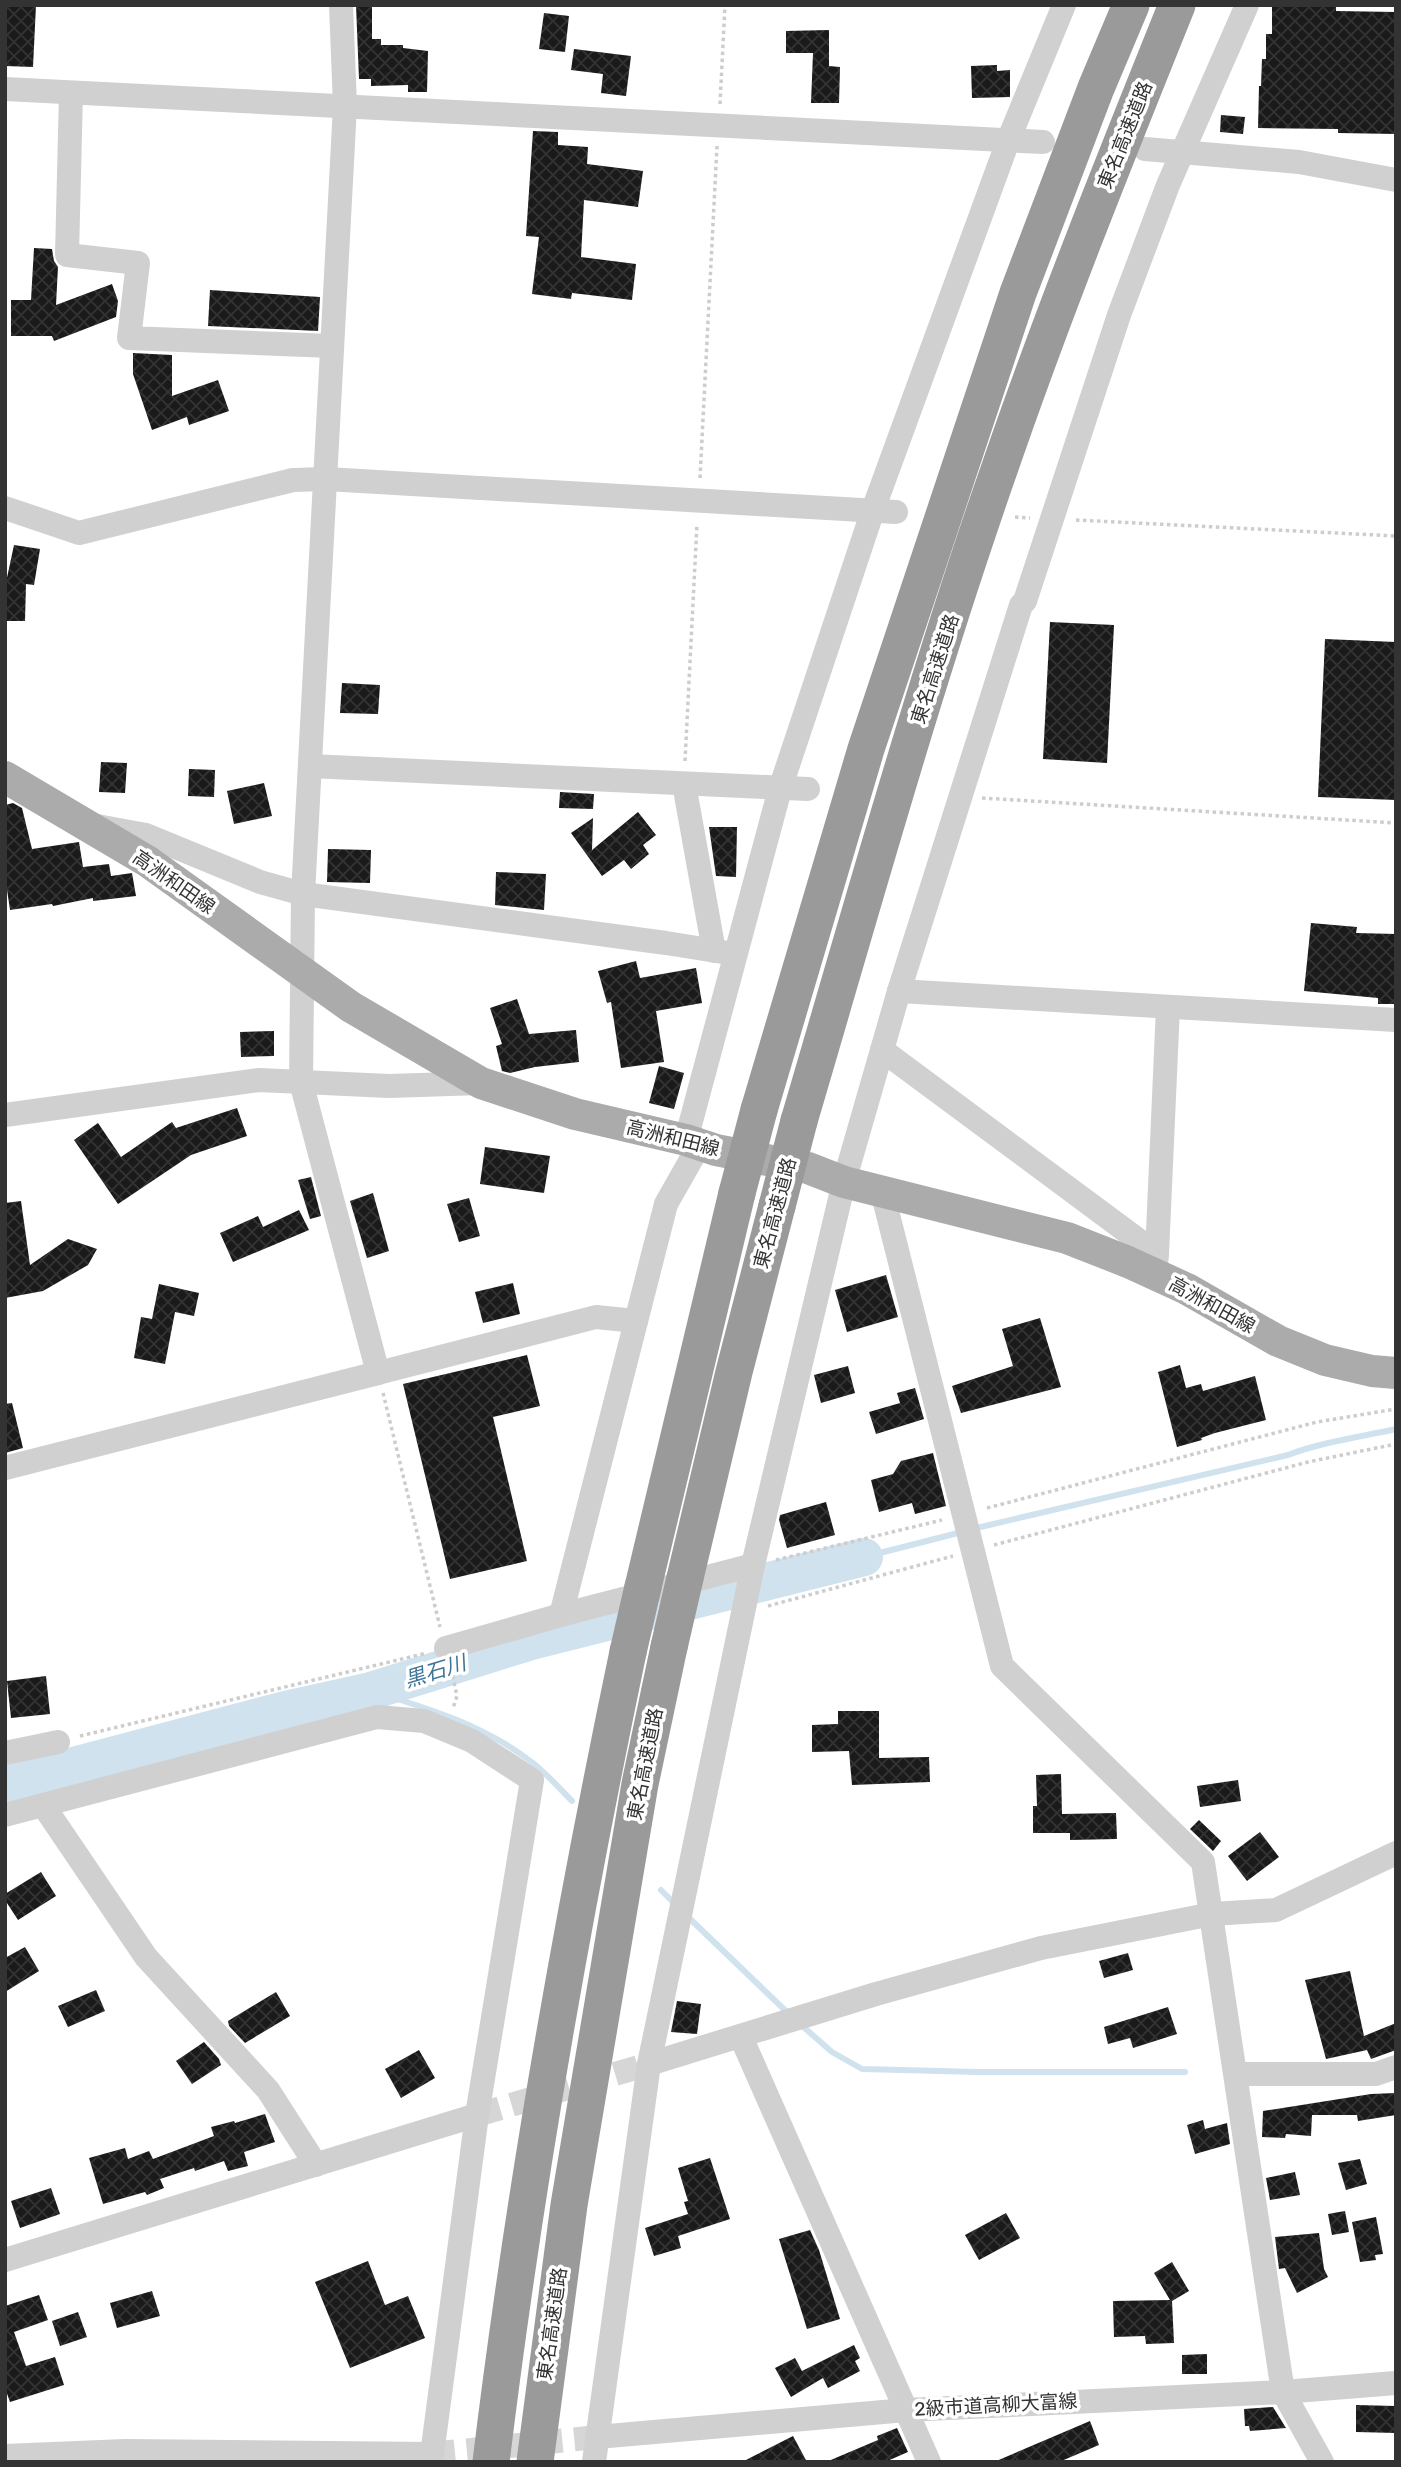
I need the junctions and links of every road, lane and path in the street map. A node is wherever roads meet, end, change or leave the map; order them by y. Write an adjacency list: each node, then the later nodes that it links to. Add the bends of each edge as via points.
1 (341, 5): 9 (street)
2 (725, 5): 10 (path)
3 (1064, 5): 11 (street)
4 (1131, 5): 78 (highway, 東名高速道路, bridge, via 1018,293 866,748 759,1110 602,1776 527,2199)
5 (1177, 5): 79 (highway, 東名高速道路, bridge, via 998,471 906,759 799,1121 734,1372 640,1784 569,2205)
6 (1247, 5): 14 (street)
7 (5, 89): 8 (street)
8 (71, 93): 9 (street); 16 (street, via 67,255 138,263 130,338)
9 (345, 106): 10 (street); 16 (street)
10 (719, 126): 11 (street); 18 (path)
11 (1008, 141): 12 (street); 20 (street)
12 (1043, 142)
13 (1145, 149): 14 (street)
14 (1182, 151): 15 (street, via 1299,162); 22 (street, via 1119,315)
15 (1396, 180)
16 (332, 346): 17 (street)
17 (326, 480): 18 (street); 19 (street, via 293,480 79,533); 24 (street)
18 (699, 501): 20 (street); 26 (path)
19 (5, 508)
20 (885, 511): 27 (street)
21 (1015, 517): 22 (path)
22 (1052, 519): 23 (path); 29 (street)
23 (1396, 536)
24 (310, 766): 26 (street); 32 (street)
25 (5, 777): 31 (main road, 高洲和田線)
26 (684, 784): 27 (street); 33 (street)
27 (780, 789): 28 (street); 33 (street)
28 (808, 789)
29 (961, 797): 30 (path); 35 (street)
30 (1396, 823)
31 (86, 824): 32 (street, via 146,835 260,882); 34 (main road, 高洲和田線, via 147,861)
32 (303, 894): 33 (street); 34 (street)
33 (724, 953): 42 (street)
34 (303, 973): 39 (street); 40 (main road, 高洲和田線, via 351,1007)
35 (899, 992): 36 (street); 38 (street)
36 (1168, 1007): 37 (street); 45 (street)
37 (1396, 1020)
38 (882, 1050): 43 (street); 45 (street)
39 (301, 1082): 40 (street, via 389,1086); 41 (street, via 259,1080); 47 (street)
40 (481, 1083): 42 (main road, 高洲和田線, via 575,1114)
41 (5, 1115)
42 (693, 1142): 43 (main road, 高洲和田線, via 808,1168); 46 (street, via 666,1204)
43 (844, 1182): 44 (main road, 高洲和田線); 54 (street)
44 (882, 1191): 45 (main road, 高洲和田線); 52 (street)
45 (1156, 1264): 48 (main road, 高洲和田線, via 1187,1289 1278,1341 1325,1360)
46 (636, 1321): 47 (street, via 596,1317); 56 (street)
47 (378, 1373): 51 (street); 57 (path)
48 (1396, 1373)
49 (1396, 1409): 52 (path, via 1317,1422)
50 (1396, 1444): 53 (path, via 1308,1462)
51 (5, 1468)
52 (963, 1514): 53 (street); 54 (path)
53 (971, 1551): 55 (path); 64 (street, via 1002,1667 1203,1862)
54 (753, 1569): 55 (street); 56 (street)
55 (743, 1613): 66 (street)
56 (561, 1615): 57 (street)
57 (446, 1648): 58 (path, via 457,1696); 59 (path)
58 (446, 1730): 61 (street, via 424,1721 377,1717); 69 (street, via 472,1741 532,1780)
59 (58, 1742): 60 (street)
60 (5, 1753)
61 (43, 1805): 62 (street); 70 (street, via 146,1957 268,2090)
62 (5, 1815)
63 (1396, 1853): 64 (street, via 1276,1910)
64 (1212, 1914): 65 (street, via 1041,1948); 68 (street)
65 (741, 2037): 66 (street); 74 (street)
66 (649, 2064): 75 (street)
67 (1396, 2067): 68 (street, via 1376,2074)
68 (1236, 2074): 73 (street)
69 (477, 2115): 70 (street); 77 (street)
70 (316, 2165): 71 (street)
71 (5, 2260)
72 (1396, 2383): 73 (street, 2級市道高柳大富線)
73 (1283, 2392): 74 (street, 2級市道高柳大富線); 82 (street)
74 (906, 2410): 75 (street, 2級市道高柳大富線); 81 (street)
75 (597, 2437): 80 (street)
76 (5, 2456): 77 (street, via 125,2451)
77 (431, 2458)
78 (491, 2462)
79 (535, 2462)
80 (594, 2462)
81 (929, 2462)
82 (1322, 2462)

